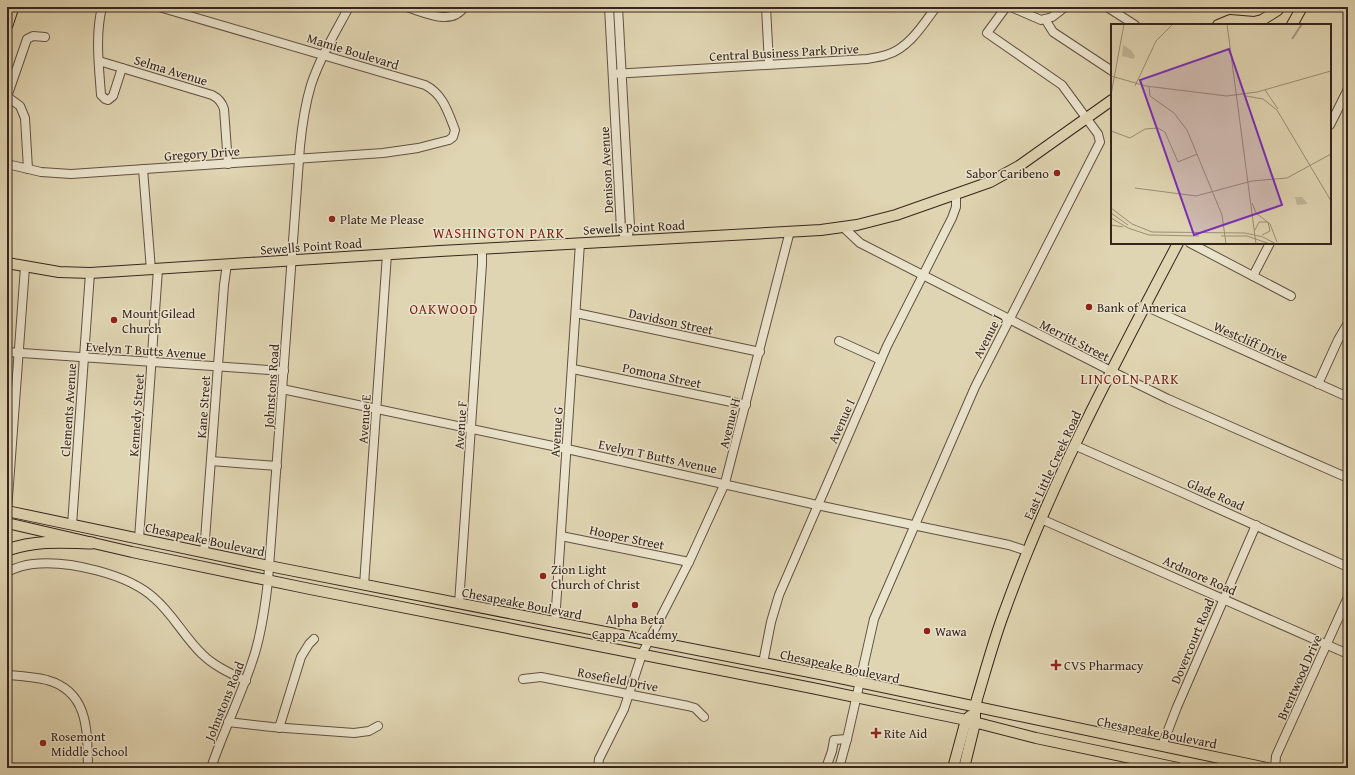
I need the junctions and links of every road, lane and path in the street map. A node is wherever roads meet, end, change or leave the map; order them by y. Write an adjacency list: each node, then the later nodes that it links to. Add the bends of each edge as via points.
1 (13, 7): 22 (highway)
2 (102, 7): 25 (street, via 99,22)
3 (159, 7): 24 (street, Mamie Boulevard)
4 (349, 7): 24 (street, Johnstons Road)
5 (406, 7): 6 (street, via 446,18 456,15)
6 (464, 7)
7 (609, 7): 30 (street, Denison Avenue)
8 (618, 7): 29 (street, Denison Avenue)
9 (766, 7): 26 (street)
10 (936, 7): 26 (street, Central Business Park Drive, via 907,43 885,56)
11 (1006, 7): 33 (street, Avenue J, via 987,33 1058,81)
12 (1011, 7): 17 (street, via 1041,20)
13 (1065, 7): 17 (street)
14 (1107, 7): 18 (street)
15 (1302, 7): 21 (main road)
16 (1279, 8): 19 (main road, via 1262,20 1230,20); 20 (main road)
17 (1045, 19): 28 (street, via 1053,32)
18 (1133, 24)
19 (1220, 24)
20 (1270, 24)
21 (1293, 24)
22 (7, 25)
23 (45, 37): 39 (street, via 33,36 25,42 8,94 9,98 20,106 25,118)
24 (324, 55): 35 (street, Mamie Boulevard, via 425,85 439,95 455,130 453,137); 36 (street, Johnstons Road, via 307,102)
25 (99, 61): 27 (street, Selma Avenue); 27 (street, via 101,95 108,100 113,96)
26 (769, 64): 29 (street, Central Business Park Drive)
27 (122, 68): 38 (street, Selma Avenue, via 216,97 224,109)
28 (1111, 70)
29 (622, 73): 30 (street, Central Business Park Drive); 44 (street, Denison Avenue, via 630,226)
30 (613, 74): 44 (street, Denison Avenue, via 622,229)
31 (1348, 89): 34 (street)
32 (1111, 101): 33 (main road, Sewells Point Road)
33 (1087, 118): 41 (main road, Sewells Point Road, via 1003,176); 62 (street, Avenue J, via 1098,134 1100,142)
34 (1331, 123)
35 (399, 152): 36 (street, Gregory Drive)
36 (299, 159): 38 (street, Gregory Drive); 51 (street, Johnstons Road)
37 (7, 164): 39 (street, Gregory Drive)
38 (228, 164): 40 (street, Gregory Drive)
39 (28, 169): 40 (street, Gregory Drive, via 71,174)
40 (143, 169): 55 (street, Kennedy Street)
41 (956, 195): 42 (main road, Sewells Point Road, via 896,215); 57 (street, Avenue I, via 956,207)
42 (842, 227): 43 (main road, Sewells Point Road); 57 (street, Merritt Street, via 860,243)
43 (790, 231): 44 (main road, Sewells Point Road); 66 (street, Avenue H)
44 (627, 240): 45 (main road, Sewells Point Road)
45 (580, 243): 49 (main road, Sewells Point Road); 61 (street, Avenue G)
46 (1177, 244): 60 (main road, East Little Creek Road)
47 (1192, 244): 58 (street)
48 (1269, 244): 58 (street)
49 (478, 249): 50 (main road, Sewells Point Road); 80 (street, Avenue F, via 483,257)
50 (387, 254): 51 (main road, Sewells Point Road); 79 (street, Avenue E)
51 (292, 260): 53 (main road, Sewells Point Road); 73 (street, Johnstons Road)
52 (7, 264): 54 (main road, Sewells Point Road)
53 (227, 264): 55 (main road, Sewells Point Road); 71 (street, Kane Street)
54 (25, 267): 56 (main road, Sewells Point Road); 67 (street)
55 (154, 269): 56 (main road, Sewells Point Road); 70 (street, Kennedy Street)
56 (90, 273): 68 (street, Clements Avenue)
57 (923, 275): 62 (street, Merritt Street); 69 (street, Avenue I)
58 (1253, 276): 59 (street)
59 (1291, 296)
60 (1145, 306): 74 (main road, East Little Creek Road); 75 (street, Westcliff Drive)
61 (576, 313): 66 (street, Davidson Street); 72 (street, Avenue G)
62 (1010, 320): 74 (street, Merritt Street); 94 (street, Avenue J, via 975,387)
63 (1348, 323): 75 (street)
64 (839, 340): 69 (street)
65 (7, 352): 67 (street, Evelyn T Butts Avenue)
66 (760, 352): 78 (street, Avenue H)
67 (19, 353): 68 (street, Evelyn T Butts Avenue); 82 (street)
68 (84, 358): 70 (street, Evelyn T Butts Avenue); 92 (street, Clements Avenue)
69 (881, 360): 88 (street, Avenue I)
70 (152, 362): 71 (street, Evelyn T Butts Avenue); 96 (street, Kennedy Street)
71 (218, 367): 73 (street, Evelyn T Butts Avenue); 84 (street, Kane Street)
72 (573, 369): 78 (street, Pomona Street); 83 (street, Avenue G)
73 (284, 371): 76 (street, Johnstons Road)
74 (1111, 372): 81 (main road, East Little Creek Road); 86 (street, Merritt Street)
75 (1318, 384): 77 (street, Westcliff Drive)
76 (282, 390): 79 (street, Evelyn T Butts Avenue); 85 (street, Johnstons Road)
77 (1348, 397)
78 (746, 405): 87 (street, Avenue H)
79 (377, 408): 80 (street, Evelyn T Butts Avenue); 106 (street, Avenue E)
80 (472, 429): 83 (street, Evelyn T Butts Avenue); 109 (street, Avenue F)
81 (1074, 445): 90 (main road, East Little Creek Road); 93 (street, Glade Road)
82 (10, 446): 89 (street)
83 (567, 449): 87 (street, Evelyn T Butts Avenue); 95 (street, Avenue G)
84 (211, 461): 85 (street); 100 (street, Kane Street)
85 (277, 466): 102 (street, Johnstons Road)
86 (1348, 478)
87 (725, 483): 88 (street, Evelyn T Butts Avenue); 101 (street, Avenue H)
88 (818, 505): 94 (street, Evelyn T Butts Avenue); 116 (street, Avenue I, via 779,594)
89 (7, 511): 92 (main road, Chesapeake Boulevard)
90 (1041, 518): 99 (main road, East Little Creek Road); 108 (street, Ardmore Road)
91 (7, 523): 97 (main road, Chesapeake Boulevard)
92 (72, 525): 96 (main road, Chesapeake Boulevard)
93 (1256, 525): 103 (street, Glade Road); 108 (street, Dovercourt Road)
94 (914, 526): 99 (street, Evelyn T Butts Avenue); 120 (street, Avenue J, via 874,619)
95 (561, 536): 101 (street, Hooper Street); 110 (street, Avenue G)
96 (139, 539): 100 (main road, Chesapeake Boulevard)
97 (92, 543): 98 (highway, via 47,541 20,545); 105 (main road, Chesapeake Boulevard)
98 (7, 550)
99 (1027, 551): 123 (main road, East Little Creek Road, via 999,628)
100 (204, 552): 102 (main road, Chesapeake Boulevard)
101 (689, 562): 112 (street, Avenue H)
102 (269, 566): 105 (street, Johnstons Road); 106 (main road, Chesapeake Boulevard)
103 (1348, 567)
104 (7, 572): 119 (street, via 25,565 67,565 106,573 132,583 163,606 208,660)
105 (268, 581): 114 (main road, Chesapeake Boulevard); 119 (street, Johnstons Road, via 256,649)
106 (364, 585): 109 (main road, Chesapeake Boulevard)
107 (1348, 597): 113 (street, Brentwood Drive)
108 (1224, 599): 113 (street, Ardmore Road); 130 (street, Dovercourt Road)
109 (459, 604): 110 (main road, Chesapeake Boulevard)
110 (555, 623): 112 (main road, Chesapeake Boulevard)
111 (314, 639): 128 (street, via 300,657)
112 (650, 641): 114 (street, Avenue H); 116 (main road, Chesapeake Boulevard)
113 (1327, 645): 115 (street, Ardmore Road); 141 (street, Brentwood Drive, via 1276,756)
114 (642, 654): 121 (street, Avenue H); 122 (main road, Chesapeake Boulevard)
115 (1348, 654)
116 (763, 663): 120 (main road, Chesapeake Boulevard)
117 (7, 675): 132 (street, via 49,680 71,694 82,710 86,723)
118 (523, 679): 121 (street, Rosefield Drive, via 541,677)
119 (246, 681): 125 (street, Johnstons Road)
120 (860, 683): 122 (street, Avenue J); 123 (main road, Chesapeake Boulevard)
121 (630, 694): 124 (street, Rosefield Drive, via 688,706); 134 (street, Avenue H, via 599,759)
122 (857, 697): 126 (main road, Chesapeake Boulevard); 129 (street, Avenue J)
123 (975, 707): 126 (main road, East Little Creek Road); 130 (main road, Chesapeake Boulevard)
124 (704, 717)
125 (228, 722): 128 (street); 133 (street, Johnstons Road)
126 (970, 722): 131 (main road, Chesapeake Boulevard); 137 (main road, East Little Creek Road); 138 (main road, East Little Creek Road)
127 (378, 726): 128 (street, via 354,733)
128 (280, 728)
129 (847, 740): 135 (street, via 834,740); 136 (street, Avenue J)
130 (1162, 746): 140 (main road, Chesapeake Boulevard)
131 (1163, 766): 139 (main road, Chesapeake Boulevard)
132 (88, 768)
133 (211, 768)
134 (598, 768)
135 (826, 768)
136 (839, 768)
137 (954, 768)
138 (964, 768)
139 (1178, 768)
140 (1267, 768)
141 (1275, 768)

